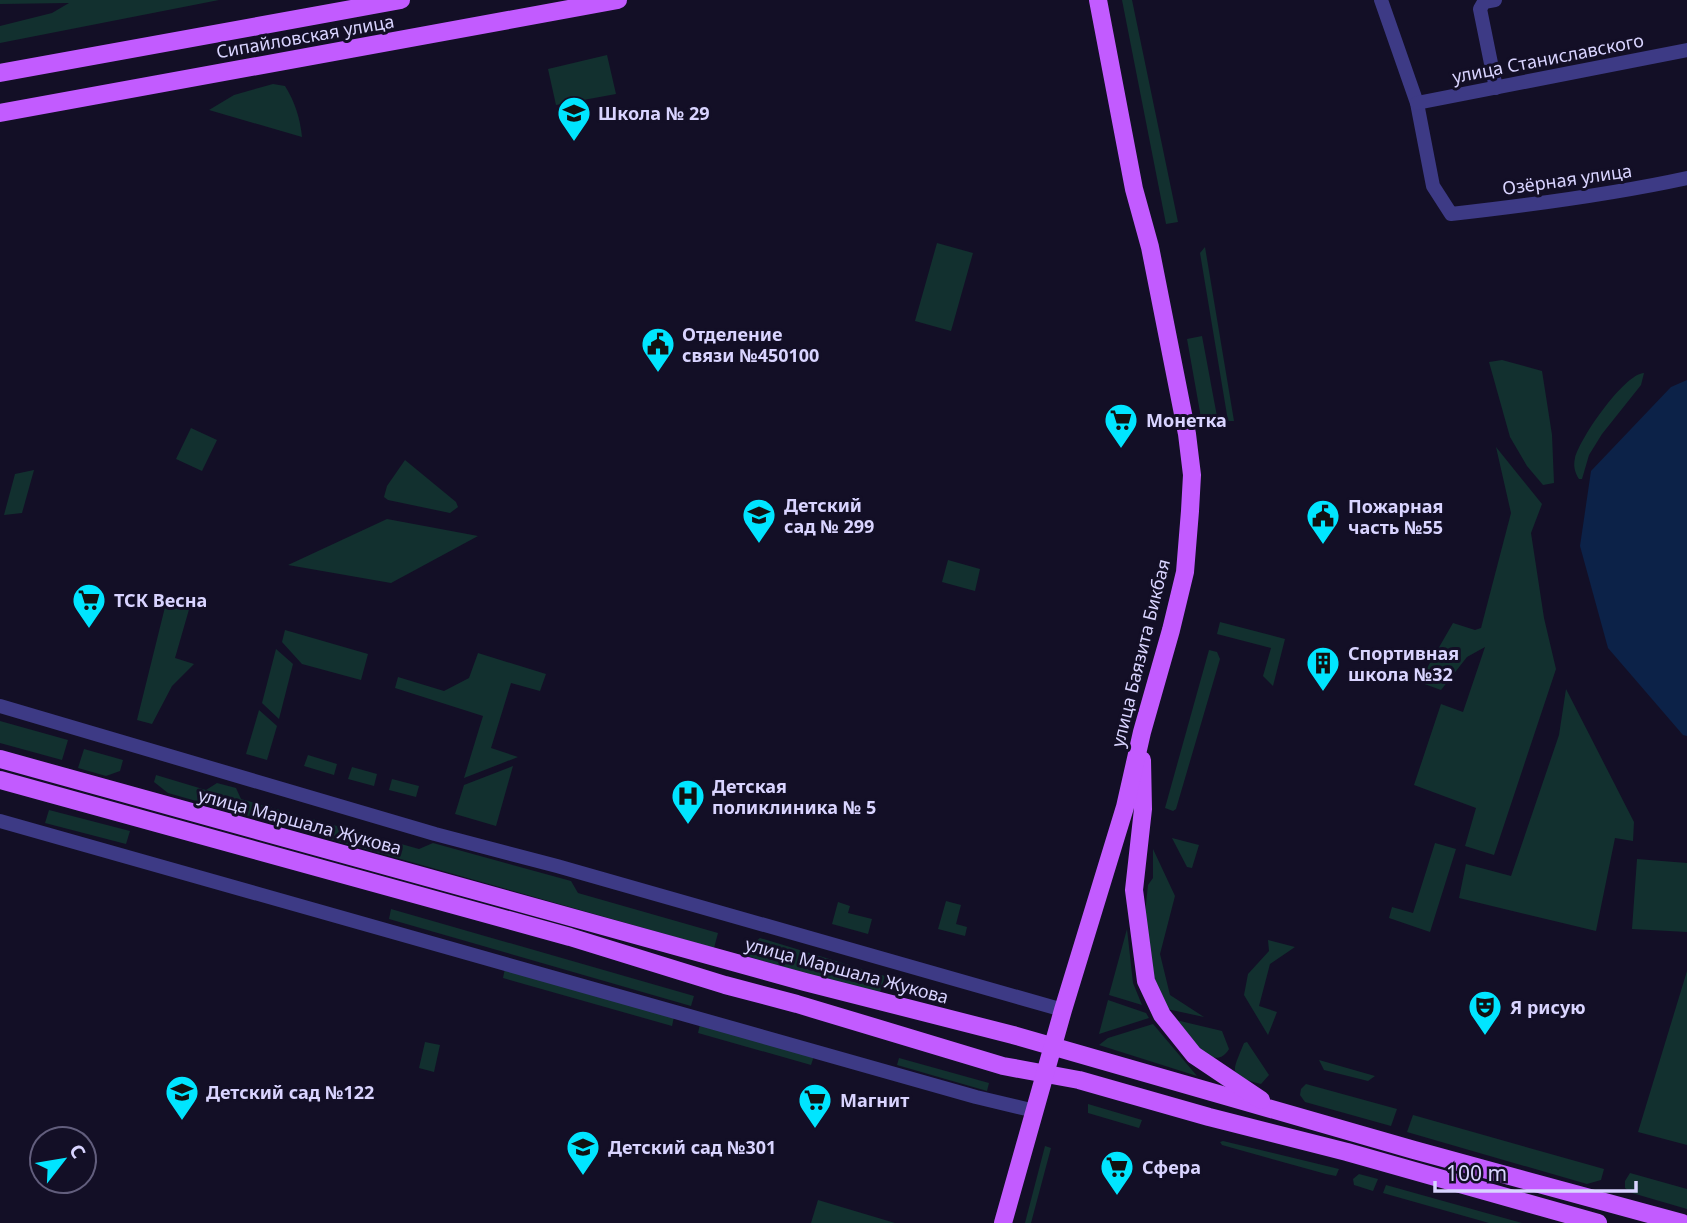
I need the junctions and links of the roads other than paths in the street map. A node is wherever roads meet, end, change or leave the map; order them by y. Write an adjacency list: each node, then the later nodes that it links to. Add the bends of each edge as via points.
1 (401, 0): 7 (main road, Сипайловская улица)
2 (618, 0): 10 (main road, Сипайловская улица)
3 (1098, 0): 13 (main road, улица Баязита Бикбая, via 1192,475 1185,572)
4 (1381, 0): 9 (street)
5 (1496, 0): 8 (street, via 1484,2 1480,9)
6 (1687, 50): 8 (street, улица Станиславского)
7 (0, 74)
8 (1496, 88): 9 (street, улица Станиславского)
9 (1417, 103): 11 (street, Озёрная улица, via 1433,186 1451,214 1622,192)
10 (0, 113)
11 (1687, 178)
12 (0, 706): 17 (street)
13 (1142, 732): 17 (main road, улица Баязита Бикбая, via 1125,807); 20 (main road, via 1143,809 1134,890 1146,981 1162,1015 1194,1055)
14 (0, 759): 18 (main road, улица Маршала Жукова)
15 (0, 780): 19 (main road, via 570,937 1003,1066)
16 (0, 821): 21 (street)
17 (1063, 1010): 18 (main road, улица Баязита Бикбая)
18 (1053, 1048): 19 (main road, улица Баязита Бикбая); 20 (main road, улица Маршала Жукова)
19 (1045, 1074): 21 (main road, улица Баязита Бикбая); 23 (main road)
20 (1279, 1110): 24 (main road, улица Маршала Жукова)
21 (1035, 1111): 22 (main road, улица Баязита Бикбая)
22 (1003, 1223)
23 (1598, 1223)
24 (1682, 1223)

